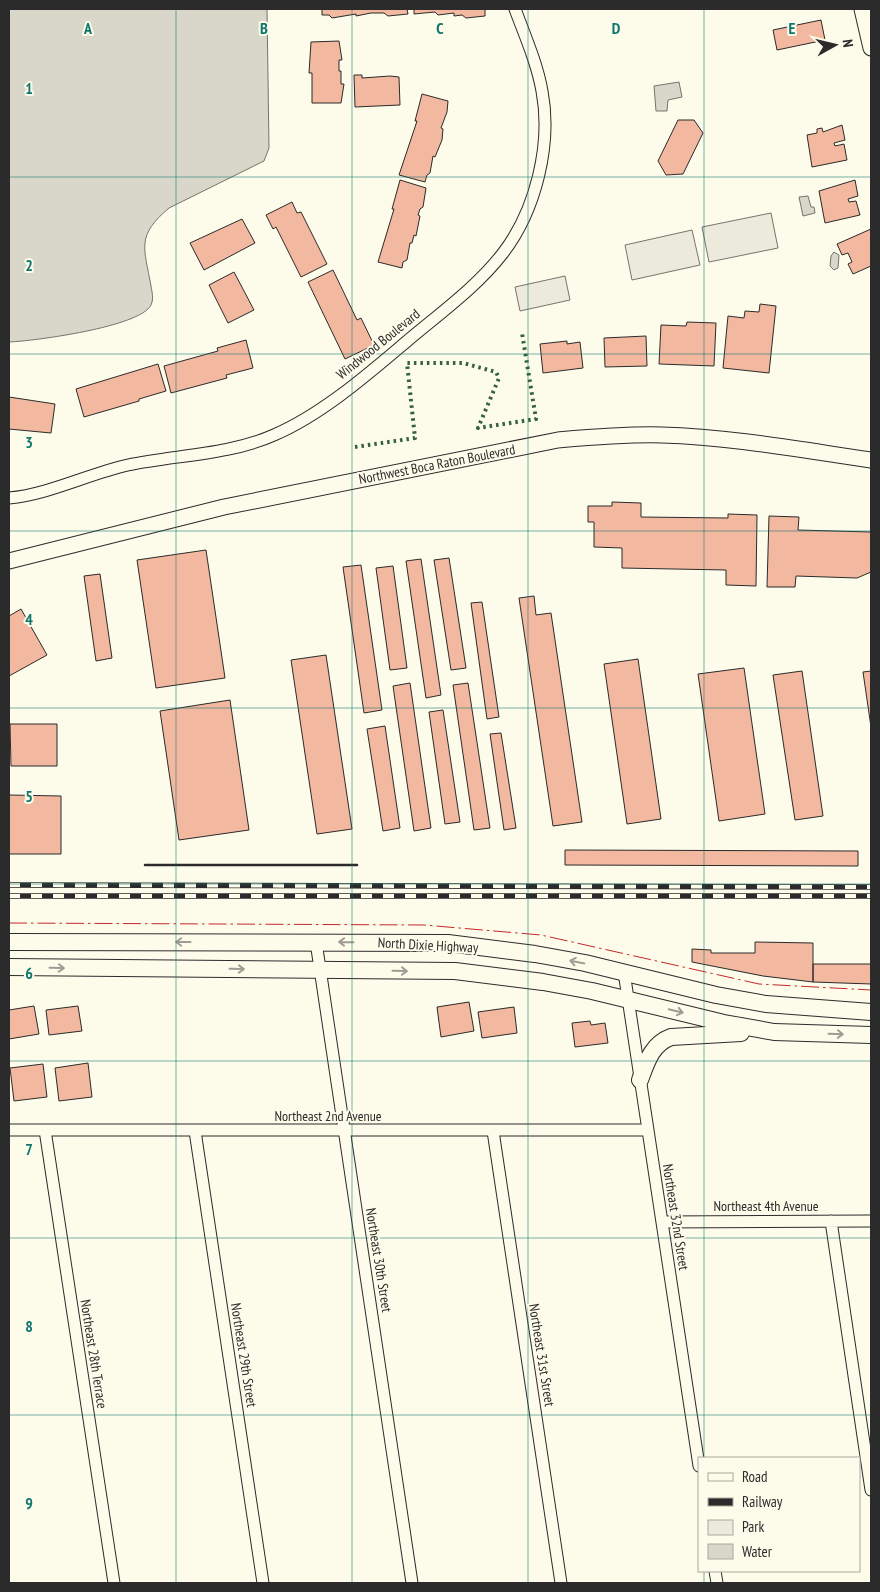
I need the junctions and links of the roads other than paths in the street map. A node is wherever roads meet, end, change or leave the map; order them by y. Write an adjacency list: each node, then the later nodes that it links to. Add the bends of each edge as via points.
1 (515, 9): 5 (street, Windwood Boulevard, via 537,69 542,93 545,118 541,167 525,214 509,244 475,283 338,396 274,435 247,444 127,465 43,492)
2 (862, 9): 3 (street)
3 (871, 48)
4 (871, 460): 6 (street, Northwest Boca Raton Boulevard, via 713,438 610,435 558,440 224,507)
5 (9, 498)
6 (9, 561)
7 (9, 942): 8 (main road, North Dixie Highway, one-way to 7)
8 (316, 942): 10 (street, Northeast 30th Street); 11 (main road, North Dixie Highway, one-way to 8, via 535,954 448,943)
9 (9, 967): 10 (main road, North Dixie Highway, one-way to 10)
10 (320, 970): 12 (main road, North Dixie Highway, one-way to 12, via 456,971 543,982); 21 (street, Northeast 30th Street)
11 (624, 972): 12 (street, Northeast 32nd Street); 13 (main road, North Dixie Highway, via 725,997)
12 (628, 999): 14 (main road, North Dixie Highway, one-way to 14, via 724,1024); 16 (street, Northeast 32nd Street)
13 (871, 1012)
14 (774, 1032): 15 (main road, North Dixie Highway, one-way to 15); 16 (main road, via 671,1037 656,1046 647,1059)
15 (871, 1035)
16 (640, 1080): 20 (street, Northeast 32nd Street)
17 (9, 1130): 18 (street, Northeast 2nd Avenue)
18 (45, 1130): 19 (street, Northeast 2nd Avenue); 28 (street, Northeast 28th Terrace)
19 (195, 1130): 21 (street, Northeast 2nd Avenue); 29 (street, Northeast 29th Street)
20 (648, 1130): 22 (street, Northeast 2nd Avenue); 24 (street, Northeast 32nd Street)
21 (344, 1131): 22 (street, Northeast 2nd Avenue); 30 (street, Northeast 30th Street)
22 (493, 1131): 31 (street, Northeast 31st Street)
23 (831, 1221): 24 (street, Northeast 4th Avenue); 25 (street, Northeast 4th Avenue); 27 (street)
24 (662, 1222): 26 (street, Northeast 32nd Street)
25 (871, 1222)
26 (698, 1459)
27 (871, 1490)
28 (114, 1583)
29 (263, 1583)
30 (412, 1583)
31 (561, 1583)

